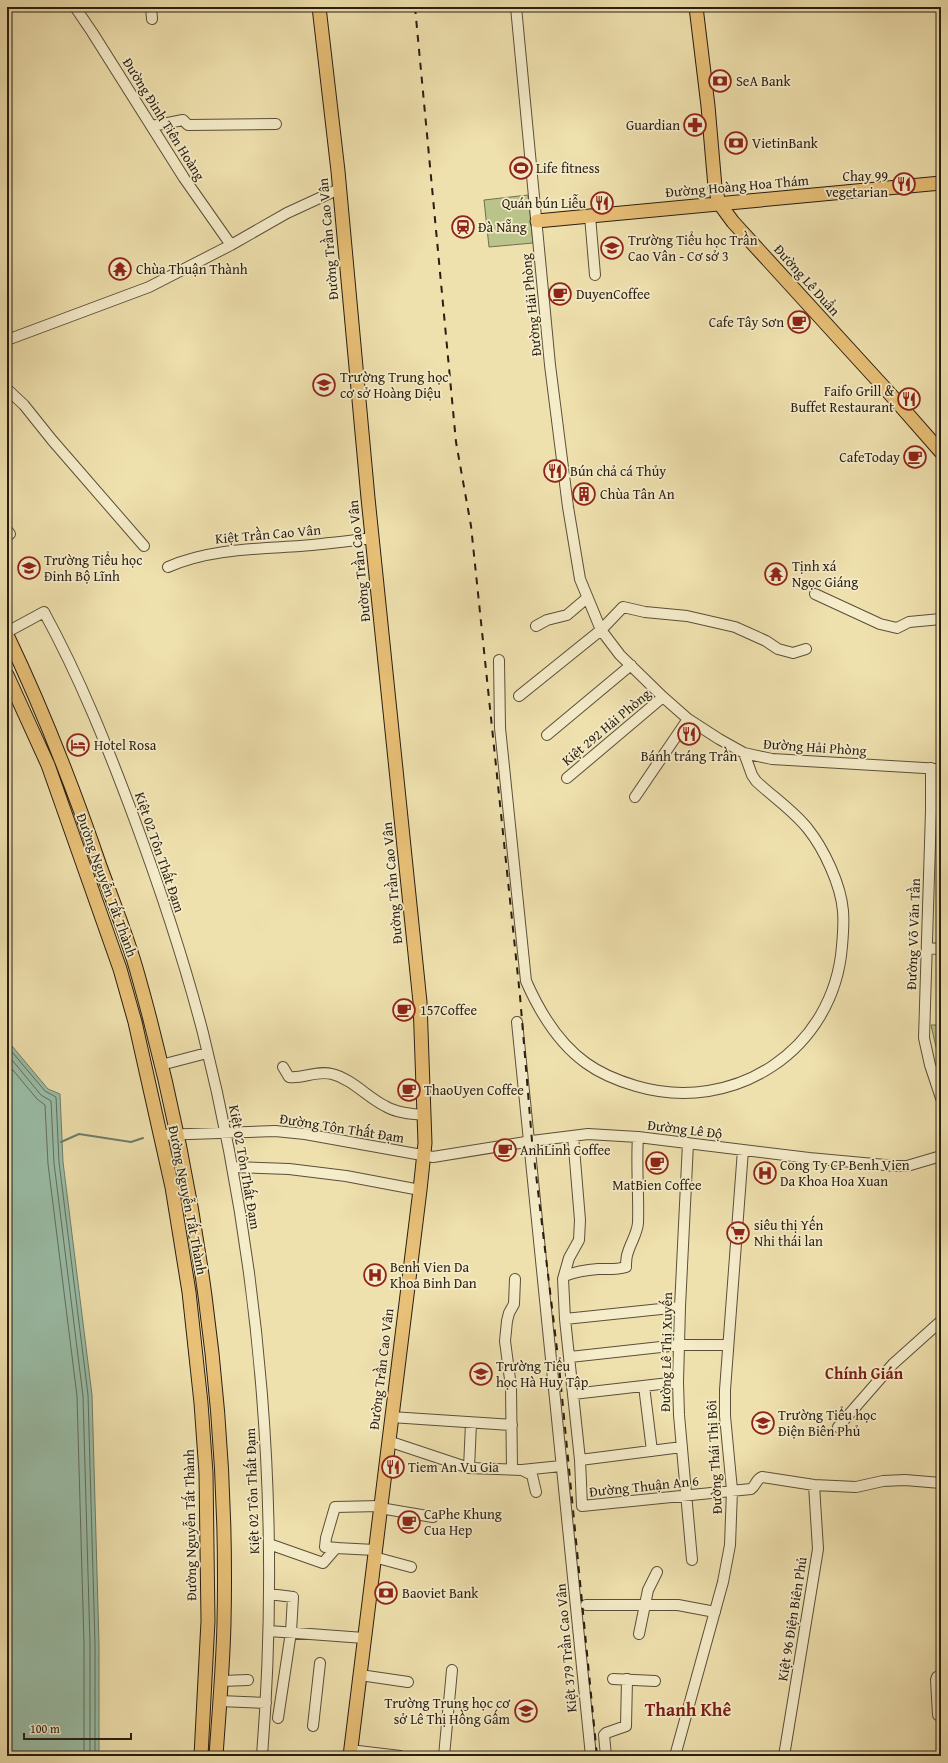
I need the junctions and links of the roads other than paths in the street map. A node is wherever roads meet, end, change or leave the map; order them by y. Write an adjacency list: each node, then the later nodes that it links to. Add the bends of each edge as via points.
1 (75, 7): 8 (street, Đường Đinh Tiên Hoàng)
2 (151, 7): 6 (street)
3 (318, 7): 10 (main road, Đường Trần Cao Vân)
4 (516, 7): 13 (street, Đường Hải Phòng)
5 (696, 7): 11 (main road, Đường Lê Duẩn, via 715,187)
6 (152, 20)
7 (276, 124): 8 (street, via 188,125 183,120)
8 (152, 126): 14 (street, Đường Đinh Tiên Hoàng, via 184,178)
9 (941, 182): 11 (main road, Đường Hoàng Hoa Thám)
10 (339, 190): 14 (street, via 287,213); 19 (main road, Đường Trần Cao Vân)
11 (719, 203): 12 (main road, Đường Hoàng Hoa Thám); 18 (main road, Đường Lê Duẩn, via 738,228)
12 (590, 216): 13 (main road, Đường Hoàng Hoa Thám); 15 (street)
13 (537, 221): 23 (street, Đường Hải Phòng, via 550,364 568,507 580,579)
14 (231, 245): 16 (street, via 149,287)
15 (595, 275)
16 (7, 340)
17 (7, 389): 20 (street, via 24,405)
18 (941, 452)
19 (373, 538): 21 (street, Kiệt Trần Cao Vân, via 206,554); 49 (main road, Đường Trần Cao Vân, via 420,1002)
20 (144, 546)
21 (168, 567)
22 (814, 594): 24 (street, via 880,624 897,628 909,622)
23 (587, 598): 25 (street, via 567,615); 26 (street, Đường Hải Phòng)
24 (941, 619)
25 (536, 626)
26 (601, 630): 28 (street, via 623,607 687,616 735,627 778,649 793,653); 30 (street, Đường Hải Phòng); 32 (street)
27 (7, 633): 40 (main road, Đường Nguyễn Tất Thành, via 76,795); 45 (street, Kiệt 02 Tôn Thất Đạm, via 44,612 63,646 106,745 141,837 166,910)
28 (806, 649)
29 (499, 660): 36 (street, via 500,728 526,981 546,1021 563,1041 585,1063 619,1081 649,1090 680,1094 707,1092 740,1083 772,1067 785,1056 814,1025 831,994 838,968 843,926 842,903 832,872 808,829 756,781)
30 (631, 665): 33 (street, Đường Hải Phòng); 35 (street)
31 (7, 675): 41 (main road, Đường Nguyễn Tất Thành, via 48,765)
32 (519, 696)
33 (663, 697): 34 (street, Đường Hải Phòng); 38 (street, Kiệt 292 Hải Phòng)
34 (688, 719): 36 (street, Đường Hải Phòng); 39 (street)
35 (548, 735)
36 (744, 753): 37 (street, Đường Hải Phòng, via 772,759)
37 (936, 768): 42 (street, Đường Võ Văn Tần)
38 (568, 778)
39 (634, 797)
40 (100, 865): 41 (main road); 46 (main road, Đường Nguyễn Tất Thành, via 138,974)
41 (85, 872): 52 (main road, Đường Nguyễn Tất Thành, via 120,969)
42 (927, 948): 43 (street); 48 (street, Đường Võ Văn Tần, via 924,1038)
43 (941, 949)
44 (517, 1022): 55 (street, Kiệt 379 Trần Cao Vân)
45 (207, 1053): 46 (street); 50 (street, Kiệt 02 Tôn Thất Đạm)
46 (161, 1065): 51 (main road, Đường Nguyễn Tất Thành)
47 (283, 1067): 49 (street, via 289,1077 296,1078 322,1073 333,1074 398,1112)
48 (941, 1098)
49 (424, 1115): 58 (main road, Đường Trần Cao Vân)
50 (226, 1132): 51 (street, Đường Tôn Thất Đạm); 58 (street, Đường Tôn Thất Đạm, via 275,1131 305,1134); 60 (street, Kiệt 02 Tôn Thất Đạm)
51 (178, 1134): 52 (street, Đường Tôn Thất Đạm); 73 (main road, Đường Nguyễn Tất Thành, via 204,1290)
52 (160, 1135): 74 (main road, Đường Nguyễn Tất Thành, via 172,1187 189,1292)
53 (573, 1136): 54 (street, Đường Lê Độ, via 588,1134); 55 (street, Đường Lê Độ); 62 (street, via 580,1220 579,1240)
54 (638, 1137): 56 (street, Đường Lê Độ); 62 (street, via 638,1224 636,1235 627,1253 626,1267 616,1270 579,1271)
55 (529, 1141): 58 (street, Đường Lê Độ, via 433,1157); 83 (street, Kiệt 379 Trần Cao Vân)
56 (688, 1144): 57 (street, Đường Lê Độ); 64 (street, Đường Lê Thị Xuyến)
57 (742, 1150): 59 (street, Đường Lê Độ, via 896,1166 907,1166); 68 (street, Đường Thái Thị Bôi)
58 (424, 1155): 61 (main road, Đường Trần Cao Vân)
59 (941, 1156)
60 (232, 1168): 61 (street, via 289,1169 346,1176); 93 (street, Kiệt 02 Tôn Thất Đạm, via 249,1279 259,1370)
61 (420, 1190): 75 (main road, Đường Trần Cao Vân)
62 (564, 1276): 65 (street)
63 (515, 1279): 77 (street, via 514,1304 507,1321 505,1341 511,1387)
64 (680, 1307): 65 (street); 67 (street, Đường Lê Thị Xuyến)
65 (565, 1319): 69 (street)
66 (941, 1321): 78 (street, via 893,1364)
67 (679, 1345): 68 (street); 69 (street); 70 (street, Đường Lê Thị Xuyến)
68 (728, 1345): 88 (street, Đường Thái Thị Bôi, via 725,1416)
69 (570, 1357): 72 (street)
70 (678, 1382): 71 (street); 80 (street, Đường Lê Thị Xuyến, via 678,1415)
71 (644, 1386): 72 (street); 81 (street)
72 (573, 1394): 82 (street)
73 (216, 1402): 74 (main road); 104 (main road, Đường Nguyễn Tất Thành, via 222,1496)
74 (201, 1403): 103 (main road, Đường Nguyễn Tất Thành, via 206,1473)
75 (391, 1418): 76 (street); 79 (main road, Đường Trần Cao Vân)
76 (471, 1423): 77 (street); 84 (street)
77 (512, 1425): 85 (street)
78 (838, 1427)
79 (388, 1441): 84 (street); 91 (main road, Đường Trần Cao Vân)
80 (682, 1447): 81 (street); 90 (street, Đường Lê Thị Xuyến)
81 (652, 1451): 82 (street)
82 (580, 1460): 90 (street, Đường Thuận An 6, via 582,1506)
83 (561, 1466): 85 (street); 130 (street, Kiệt 379 Trần Cao Vân)
84 (469, 1468): 85 (street)
85 (517, 1470): 89 (street, via 532,1475)
86 (941, 1483): 87 (street, via 905,1480 880,1481 856,1487)
87 (814, 1485): 88 (street, Đường Thuận An 6, via 762,1477 753,1488); 133 (street, Kiệt 96 Điện Biên Phủ, via 818,1550)
88 (732, 1490): 90 (street, Đường Thuận An 6); 102 (street, Đường Thái Thị Bôi, via 730,1545)
89 (536, 1492)
90 (685, 1495): 96 (street, Đường Lê Thị Xuyến)
91 (380, 1507): 92 (street); 94 (street, via 335,1507 325,1547); 95 (main road, Đường Trần Cao Vân)
92 (433, 1516)
93 (269, 1544): 94 (street, via 323,1563); 99 (street, Kiệt 02 Tôn Thất Đạm)
94 (338, 1548): 95 (street)
95 (375, 1553): 97 (street); 108 (main road, Đường Trần Cao Vân)
96 (692, 1560)
97 (411, 1566)
98 (657, 1572): 101 (street)
99 (269, 1594): 105 (street, Kiệt 02 Tôn Thất Đạm); 106 (street, via 293,1597)
100 (586, 1606): 101 (street)
101 (644, 1606): 102 (street, via 678,1605); 107 (street)
102 (715, 1612): 132 (street, Đường Thái Thị Bôi)
103 (208, 1621): 104 (main road); 125 (main road, Đường Nguyễn Tất Thành)
104 (224, 1621): 116 (main road, Đường Nguyễn Tất Thành)
105 (269, 1631): 106 (street); 120 (street, Kiệt 02 Tôn Thất Đạm)
106 (291, 1632): 108 (street); 122 (street)
107 (639, 1634)
108 (364, 1638): 111 (main road, Đường Trần Cao Vân)
109 (320, 1663): 123 (street)
110 (452, 1670): 129 (street)
111 (360, 1674): 118 (street); 124 (main road, Đường Trần Cao Vân)
112 (941, 1677): 121 (street, via 937,1677 936,1680)
113 (613, 1679): 114 (street)
114 (627, 1679): 117 (street); 131 (street, via 626,1726 604,1735)
115 (248, 1680): 116 (street)
116 (221, 1681): 119 (main road, Đường Nguyễn Tất Thành)
117 (655, 1681)
118 (408, 1682)
119 (219, 1701): 120 (street); 126 (main road, Đường Nguyễn Tất Thành)
120 (266, 1703): 127 (street, Kiệt 02 Tôn Thất Đạm)
121 (938, 1715)
122 (278, 1718)
123 (313, 1726)
124 (350, 1753): 128 (street)
125 (201, 1756)
126 (216, 1756)
127 (262, 1756)
128 (400, 1756)
129 (444, 1756)
130 (591, 1756)
131 (606, 1756)
132 (675, 1756)
133 (784, 1756)

